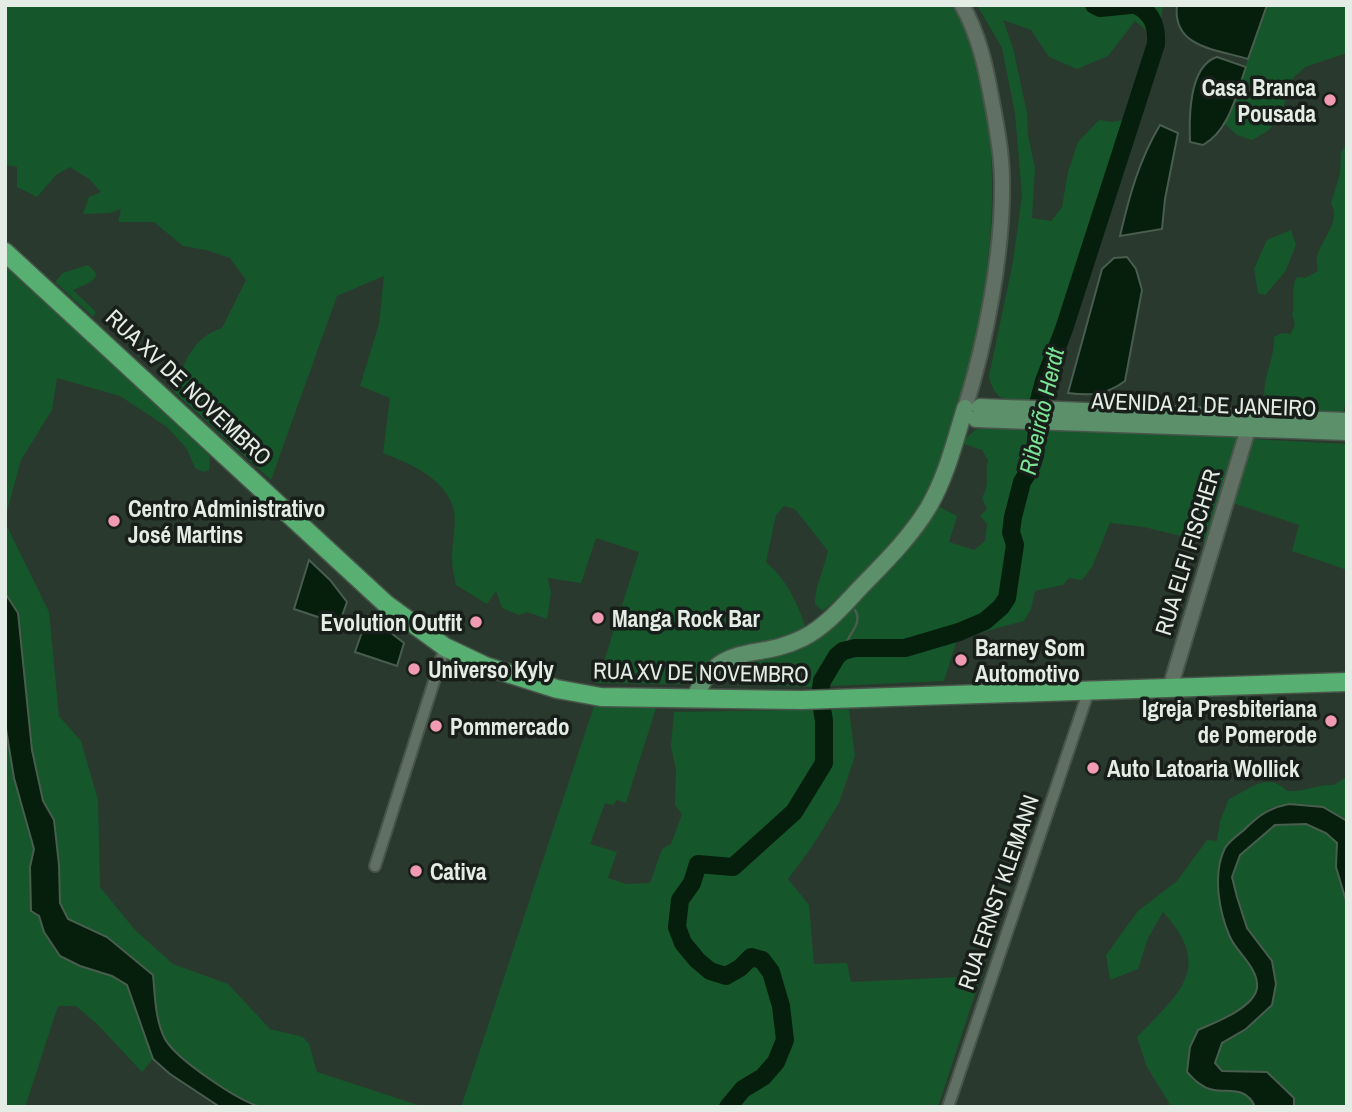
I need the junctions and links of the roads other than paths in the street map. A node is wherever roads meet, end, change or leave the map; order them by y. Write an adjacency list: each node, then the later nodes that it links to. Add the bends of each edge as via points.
1 (962, 5): 3 (street, via 989,82 1002,180 1000,231 974,381)
2 (5, 252): 8 (main road, RUA XV DE NOVEMBRO, via 360,582)
3 (975, 412): 4 (main road, AVENIDA 21 DE JANEIRO); 12 (main road, via 956,438 929,507 845,604 803,638 722,662 704,677)
4 (1046, 416): 5 (main road, AVENIDA 21 DE JANEIRO); 6 (main road, AVENIDA 21 DE JANEIRO)
5 (1347, 421)
6 (1248, 429): 7 (main road, AVENIDA 21 DE JANEIRO); 10 (street, RUA ELFI FISCHER)
7 (1347, 432)
8 (445, 647): 12 (main road, RUA XV DE NOVEMBRO, via 501,672 569,692); 13 (street)
9 (1347, 682): 10 (main road, RUA XV DE NOVEMBRO)
10 (1170, 688): 11 (main road, RUA XV DE NOVEMBRO)
11 (1089, 690): 12 (main road, RUA XV DE NOVEMBRO); 14 (street, RUA ERNST KLEMANN)
12 (694, 699)
13 (375, 866)
14 (947, 1107)

